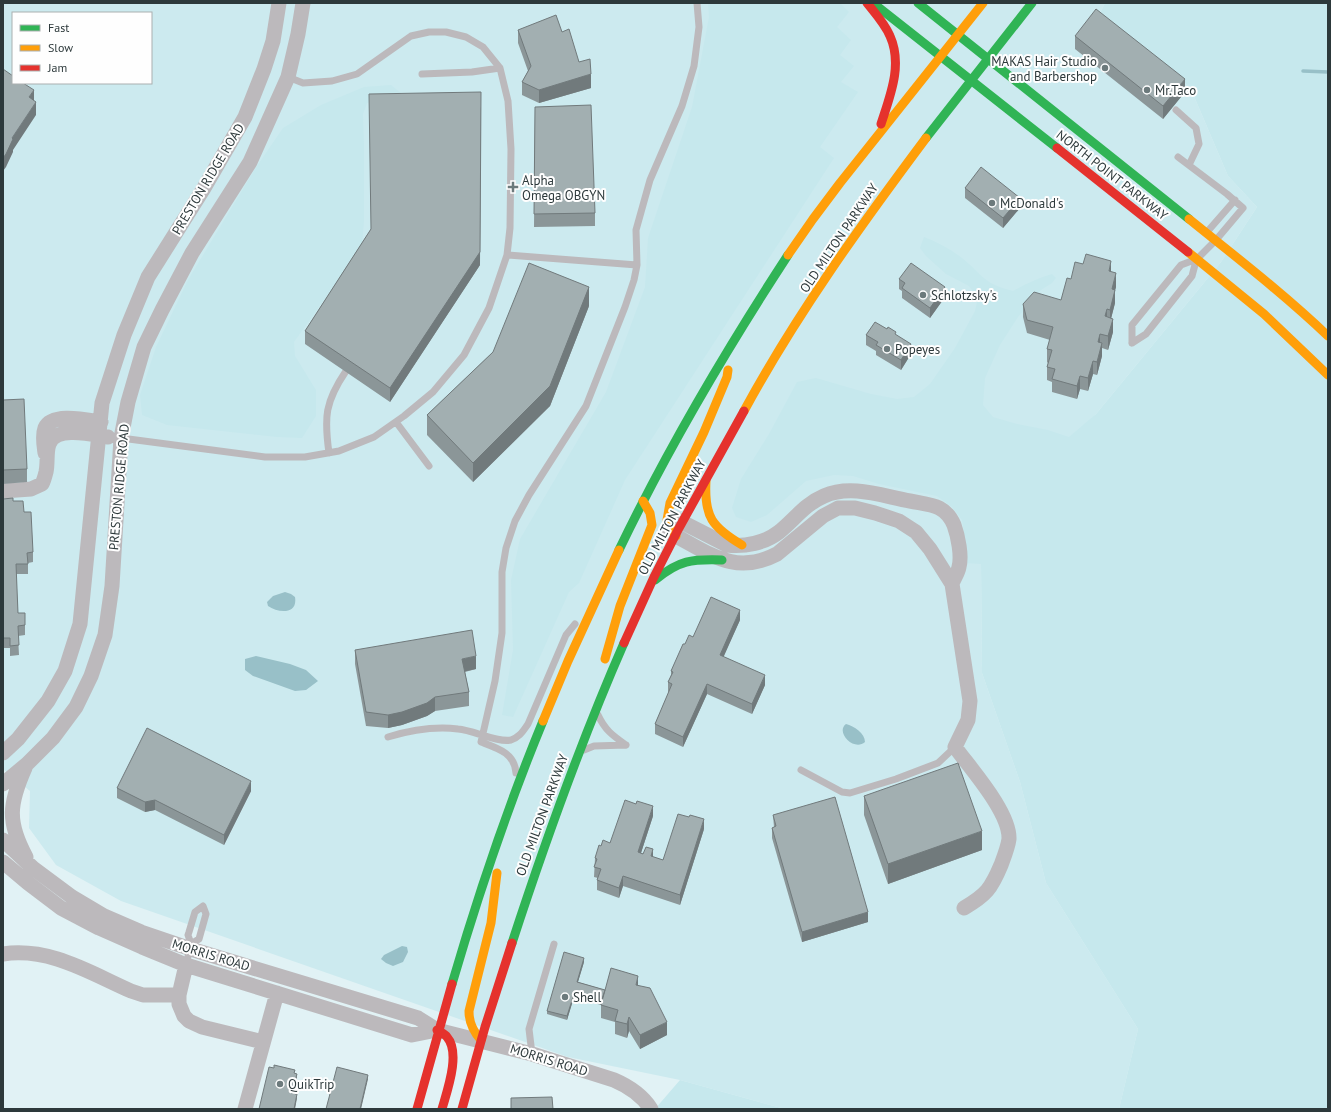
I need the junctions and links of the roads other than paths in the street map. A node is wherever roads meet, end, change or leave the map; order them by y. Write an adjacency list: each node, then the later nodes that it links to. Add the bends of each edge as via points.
1 (279, 3): 31 (street, PRESTON RIDGE ROAD, via 273,41 245,116 204,188 148,277 124,335 102,403)
2 (303, 3): 14 (street, PRESTON RIDGE ROAD)
3 (697, 3): 25 (lane, via 699,27 694,66 682,106 650,180 636,230)
4 (867, 3): 17 (main road, via 884,24 896,53 893,83)
5 (873, 3): 10 (main road, NORTH POINT PARKWAY)
6 (918, 3): 9 (main road, NORTH POINT PARKWAY)
7 (983, 3): 9 (main road)
8 (1032, 3): 11 (main road, OLD MILTON PARKWAY)
9 (958, 35): 10 (main road); 11 (main road, NORTH POINT PARKWAY)
10 (940, 56): 15 (main road, NORTH POINT PARKWAY); 17 (main road)
11 (986, 58): 15 (main road, OLD MILTON PARKWAY); 21 (main road, NORTH POINT PARKWAY)
12 (500, 68): 13 (lane); 14 (lane, via 483,47 466,37 446,32 429,32 411,36 357,74 332,81 303,83); 23 (lane, via 508,100 511,150)
13 (422, 74)
14 (288, 77): 32 (street, PRESTON RIDGE ROAD, via 250,162 192,253 144,347 128,402)
15 (970, 79): 24 (main road, NORTH POINT PARKWAY); 35 (main road, OLD MILTON PARKWAY, via 831,270 768,369)
16 (1176, 110): 19 (lane, via 1196,128 1200,144)
17 (877, 136): 26 (main road, via 805,230)
18 (1178, 157): 19 (lane)
19 (1189, 165): 20 (lane)
20 (1235, 200): 21 (lane); 22 (lane, via 1243,208)
21 (1206, 232): 22 (main road, NORTH POINT PARKWAY)
22 (1216, 240): 24 (lane); 27 (main road, NORTH POINT PARKWAY)
23 (507, 255): 25 (lane); 30 (lane, via 489,308 464,355 433,392)
24 (1197, 259): 24 (lane, via 1181,265 1132,325 1132,343 1146,334 1192,276); 29 (main road, NORTH POINT PARKWAY, via 1264,314)
25 (637, 265): 50 (lane, via 625,307 586,406 529,495 515,521 506,548 502,572 502,633)
26 (736, 336): 37 (main road); 38 (main road, via 726,377 704,432 674,492)
27 (1328, 336)
28 (346, 371): 33 (lane, via 334,389 328,407 326,425)
29 (1328, 375)
30 (396, 422): 33 (lane, via 374,437); 34 (lane)
31 (100, 429): 32 (street); 36 (street, via 63,418 48,424 44,432 46,472 42,484 31,489); 51 (street, PRESTON RIDGE ROAD, via 80,624 62,677 48,701)
32 (121, 438): 33 (lane, via 265,457 305,457); 56 (street, PRESTON RIDGE ROAD, via 112,586 105,634 91,676 76,707 53,738)
33 (329, 453)
34 (429, 466)
35 (706, 479): 41 (main road, OLD MILTON PARKWAY); 42 (main road, via 705,504 708,515 719,530)
36 (3, 491)
37 (643, 501): 38 (street); 39 (main road); 40 (main road, via 650,513)
38 (667, 514): 41 (street)
39 (635, 516): 40 (street); 46 (main road)
40 (652, 524): 41 (street); 47 (main road, via 620,606 606,658)
41 (679, 529): 42 (street, via 727,545); 43 (street); 44 (main road, OLD MILTON PARKWAY)
42 (742, 545): 45 (street, via 760,543 778,533 805,508 824,496 848,490 930,504 942,508 950,516 956,529 960,547 960,566)
43 (722, 560): 44 (main road, via 680,563); 45 (street, via 747,564 768,559 823,516 838,508 854,508 899,521 916,532 930,548)
44 (652, 583): 47 (main road, OLD MILTON PARKWAY)
45 (952, 584): 53 (street, via 970,701 968,720)
46 (596, 597): 50 (lane, via 566,635 528,724 520,736 510,740); 59 (main road, via 568,660)
47 (603, 692): 48 (main road, OLD MILTON PARKWAY)
48 (596, 710): 55 (main road, OLD MILTON PARKWAY); 55 (lane, via 604,728 626,745 594,746)
49 (388, 737): 50 (lane, via 410,730 431,728 458,729)
50 (482, 738): 59 (lane, via 514,761 516,771)
51 (18, 739): 52 (street); 54 (street, PRESTON RIDGE ROAD)
52 (3, 744)
53 (954, 747): 57 (lane, via 938,762 896,779 850,793 842,792); 64 (street, via 997,805 1006,822 1009,838 1005,855 990,888)
54 (3, 753)
55 (578, 753): 72 (main road, OLD MILTON PARKWAY, via 531,881)
56 (27, 764): 58 (street, PRESTON RIDGE ROAD); 63 (street, via 12,805 13,826)
57 (801, 770)
58 (3, 784)
59 (512, 802): 61 (main road)
60 (3, 840): 63 (street, MORRIS ROAD)
61 (498, 841): 71 (main road); 72 (main road, via 497,887 469,1014 474,1032)
62 (3, 862): 68 (street, MORRIS ROAD, via 61,908 99,928)
63 (33, 868): 66 (street, MORRIS ROAD, via 72,897 104,916 141,932)
64 (964, 908)
65 (554, 944): 74 (lane, via 529,1029)
66 (191, 947): 68 (lane); 71 (street, MORRIS ROAD, via 418,1018)
67 (3, 954): 70 (street, via 42,954 60,959 143,995)
68 (186, 965): 69 (street, MORRIS ROAD); 70 (street)
69 (277, 993): 71 (street, MORRIS ROAD, via 412,1035); 73 (street)
70 (179, 996): 73 (street, via 181,1011 194,1024)
71 (438, 1030): 72 (street, MORRIS ROAD); 76 (main road); 77 (main road, via 452,1045 453,1057)
72 (481, 1040): 74 (street, MORRIS ROAD); 78 (main road, OLD MILTON PARKWAY)
73 (263, 1042): 75 (street)
74 (532, 1054): 79 (street, MORRIS ROAD, via 614,1080 641,1097)
75 (245, 1109)
76 (417, 1109)
77 (442, 1109)
78 (462, 1109)
79 (651, 1109)

